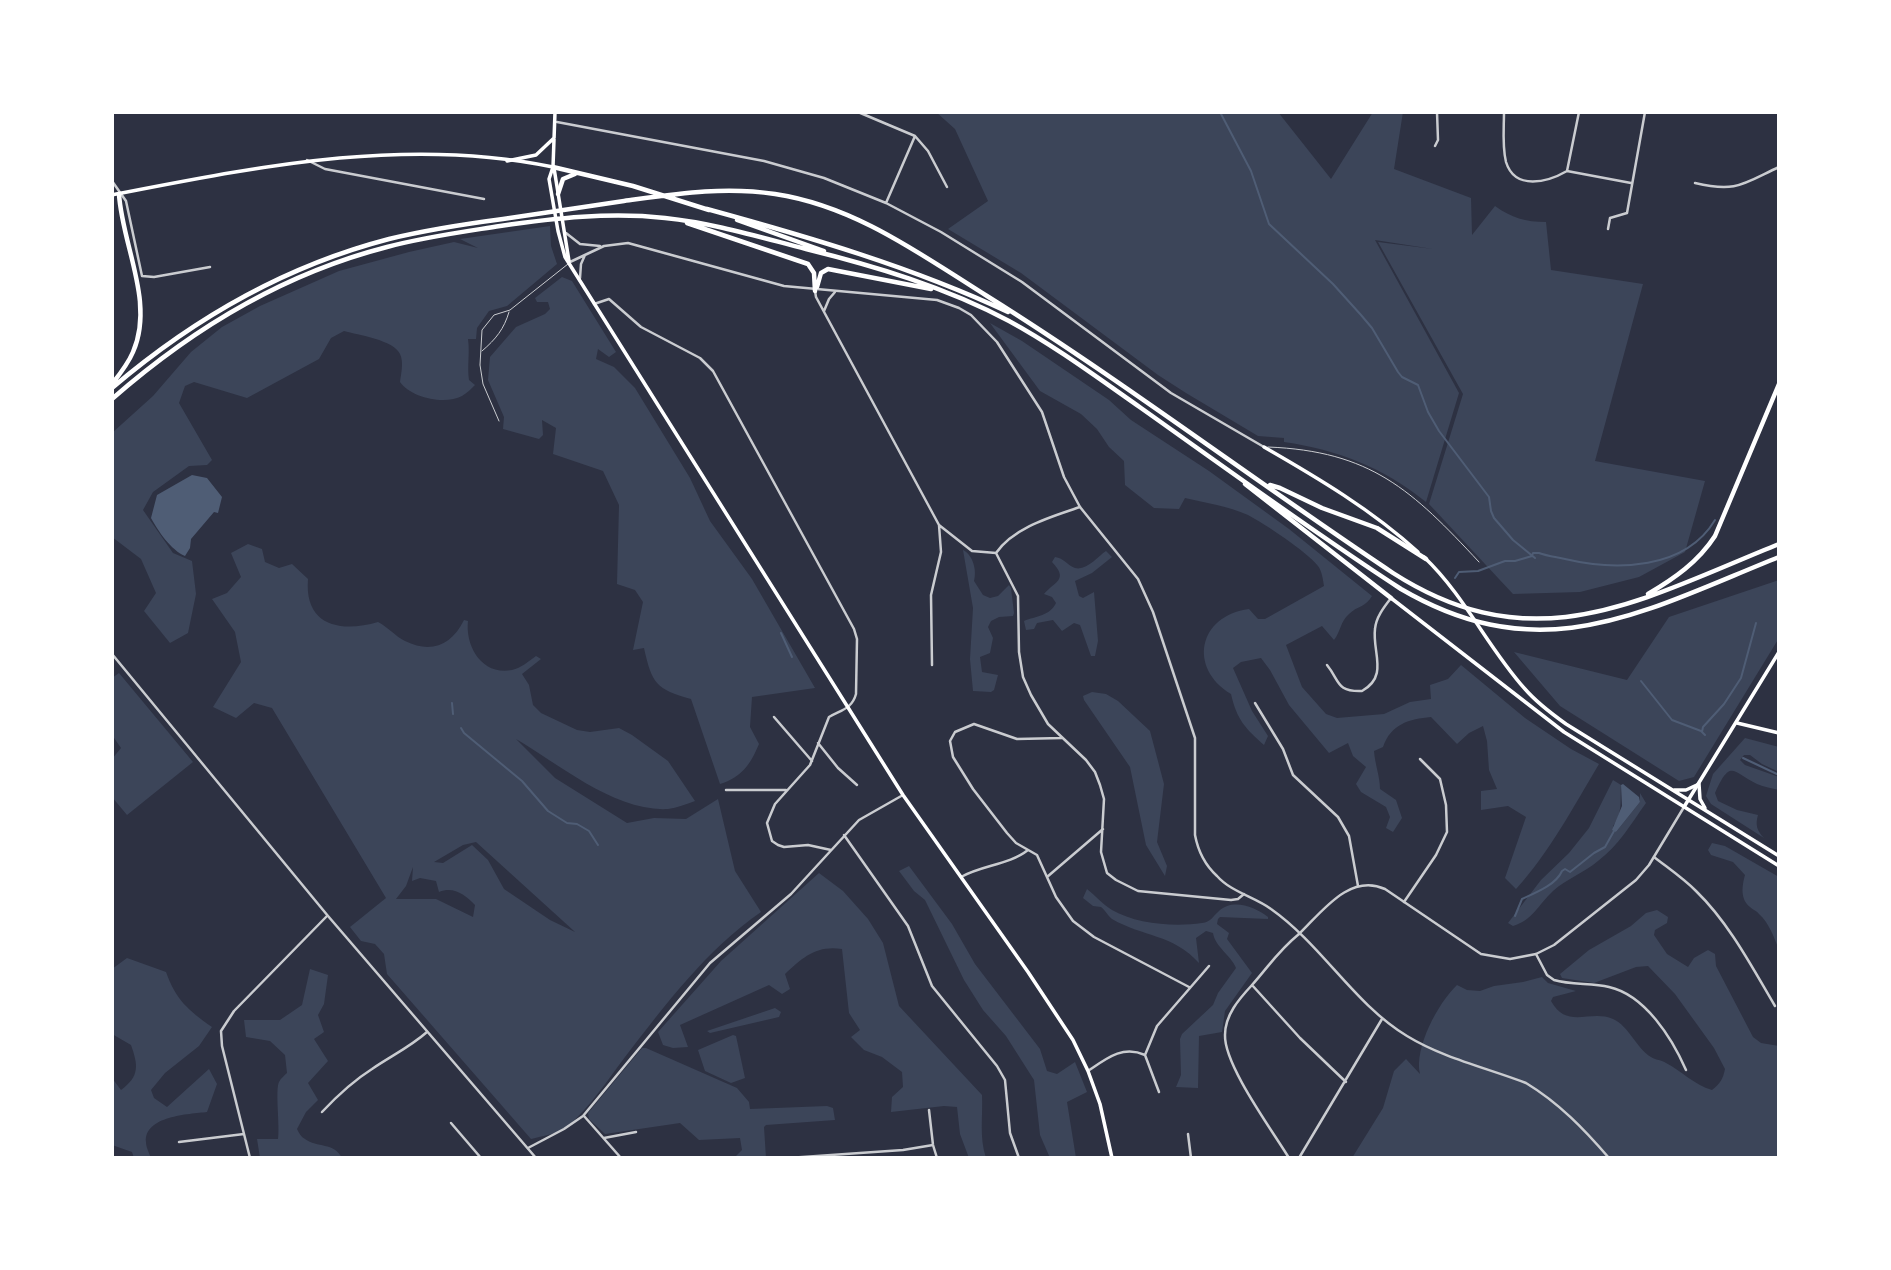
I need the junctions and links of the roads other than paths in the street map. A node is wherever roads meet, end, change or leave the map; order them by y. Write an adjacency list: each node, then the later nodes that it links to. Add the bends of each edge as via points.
1 (555, 112): 7 (main road)
2 (858, 112): 9 (street)
3 (1437, 112): 10 (street)
4 (1504, 112): 15 (street, via 1504,153 1512,173 1538,183)
5 (1579, 112): 15 (street)
6 (1645, 112): 18 (street)
7 (556, 122): 8 (main road); 25 (street, via 772,163)
8 (556, 136): 12 (main road, via 536,155); 13 (main road)
9 (915, 136): 20 (street); 25 (street)
10 (1435, 146)
11 (307, 160): 12 (main road, via 422,155); 21 (main road); 24 (street, via 325,169)
12 (507, 161): 13 (main road)
13 (553, 167): 16 (highway); 22 (main road); 34 (main road, via 549,179 554,212)
14 (1779, 167): 19 (street, via 1731,188)
15 (1567, 171): 18 (street)
16 (579, 173): 22 (highway, via 563,179); 26 (highway)
17 (112, 181): 21 (street)
18 (1630, 183): 30 (street, via 1627,213 1610,218)
19 (1695, 183)
20 (947, 187)
21 (119, 194): 23 (main road); 35 (street, via 126,201 142,276); 46 (highway, via 140,323 132,353)
22 (558, 194): 29 (main road)
23 (112, 195)
24 (484, 199)
25 (886, 203): 49 (street, via 1030,287 1171,393)
26 (707, 209): 33 (highway); 43 (highway, via 929,278)
27 (539, 217): 28 (highway); 43 (highway, via 715,190 798,198 884,232); 46 (highway, via 405,235 300,269 203,320); 47 (highway, via 406,242 303,275 206,326)
28 (675, 219): 33 (highway); 37 (highway, via 805,262 813,270)
29 (564, 229): 31 (street, via 580,244); 34 (main road)
30 (1608, 229)
31 (604, 246): 32 (street); 37 (street, via 634,244 771,284)
32 (585, 254): 34 (street); 36 (street)
33 (852, 260): 38 (highway)
34 (569, 263): 36 (main road); 41 (lane)
35 (210, 267)
36 (580, 282): 40 (main road)
37 (815, 291): 38 (highway, via 821,273 828,269); 39 (street); 42 (street)
38 (943, 291): 50 (highway, via 1048,344)
39 (835, 292): 42 (street); 52 (street, via 937,300 976,319 1036,401)
40 (594, 304): 68 (main road); 68 (street, via 609,299 641,327 700,358 713,371 854,629 856,694)
41 (510, 310): 44 (lane, via 494,341); 44 (lane, via 494,316 482,330)
42 (824, 311): 53 (street)
43 (1029, 322): 51 (highway)
44 (481, 352): 48 (lane, via 483,384)
45 (1779, 384): 60 (highway, via 1710,543 1687,569)
46 (112, 386)
47 (112, 399)
48 (499, 421)
49 (1264, 447): 57 (main road, via 1357,504); 58 (lane, via 1324,453 1375,471 1425,506)
50 (1226, 468): 56 (highway, via 1401,589 1483,623 1537,630 1605,623); 59 (highway)
51 (1266, 484): 57 (highway, via 1377,528); 60 (highway, via 1406,581 1461,607 1505,618 1549,620)
52 (1080, 507): 55 (street, via 1013,536); 95 (street, via 1128,564 1153,612 1195,738 1197,845 1219,880)
53 (939, 525): 55 (street, via 972,551); 64 (street, via 941,552 931,595)
54 (1779, 544): 60 (highway)
55 (996, 553): 72 (street, via 1018,596 1023,677 1048,724)
56 (1779, 556)
57 (1426, 559): 80 (main road, via 1459,596 1534,699)
58 (1479, 562)
59 (1391, 598): 65 (street, via 1376,624 1379,669 1374,682 1362,691 1345,689); 83 (main road, via 1564,732)
60 (1637, 601)
61 (1779, 652): 66 (main road)
62 (112, 654): 97 (street)
63 (1779, 659): 66 (main road)
64 (932, 665)
65 (1327, 665)
66 (1769, 671): 70 (main road)
67 (1255, 703): 94 (street, via 1293,775 1338,817 1349,836)
68 (848, 709): 73 (street, via 829,718); 81 (main road)
69 (774, 717): 75 (street)
70 (1737, 723): 71 (main road); 76 (main road)
71 (1779, 733)
72 (1062, 738): 85 (street, via 1095,772 1104,799); 88 (street, via 1017,738 974,724 959,729 950,741 960,770 973,789 1007,833)
73 (818, 743): 75 (street); 77 (street)
74 (1420, 759): 96 (street, via 1440,779 1447,832)
75 (812, 761): 79 (street)
76 (1699, 784): 80 (main road); 82 (main road); 84 (main road, via 1701,803)
77 (857, 785)
78 (726, 790): 79 (street)
79 (786, 790): 87 (street, via 769,814 772,841 784,847 808,845)
80 (1672, 790): 82 (main road)
81 (903, 796): 86 (street, via 859,820); 92 (main road)
82 (1689, 800): 83 (main road); 84 (main road)
83 (1684, 807): 90 (street); 91 (main road)
84 (1708, 812): 89 (main road)
85 (1103, 829): 93 (street); 95 (street, via 1103,863 1108,873 1126,886 1150,893 1231,900)
86 (844, 835): 87 (street); 128 (street, via 908,926 932,986 1005,1080 1010,1133)
87 (831, 850): 113 (street, via 790,894 710,963)
88 (1028, 850): 92 (street); 93 (street, via 1041,861)
89 (1779, 856)
90 (1654, 857): 99 (street, via 1628,887); 103 (street, via 1697,891 1735,939)
91 (1779, 866)
92 (960, 877): 108 (main road, via 1059,1016)
93 (1047, 878): 102 (street, via 1073,921 1094,937)
94 (1358, 886): 96 (street, via 1380,887); 98 (street, via 1345,891)
95 (1244, 894): 98 (street, via 1272,909)
96 (1404, 902): 99 (street, via 1481,954 1510,959)
97 (328, 916): 105 (street); 116 (street, via 234,1011 222,1031)
98 (1299, 934): 101 (street); 104 (street)
99 (1536, 954): 107 (street, via 1554,980 1609,987 1632,997 1672,1042)
100 (1209, 966): 102 (street)
101 (1252, 985): 109 (street); 131 (street, via 1229,1016 1227,1051)
102 (1189, 987): 106 (street, via 1157,1026)
103 (1775, 1006)
104 (1382, 1019): 109 (street); 133 (street, via 1430,1048 1535,1088 1577,1121)
105 (427, 1032): 112 (street, via 410,1048 347,1086); 121 (street)
106 (1145, 1055): 108 (street, via 1121,1051); 110 (street)
107 (1686, 1070)
108 (1088, 1071): 129 (main road)
109 (1346, 1082): 132 (street)
110 (1159, 1092)
111 (929, 1110): 120 (street)
112 (322, 1112)
113 (583, 1115): 118 (street); 121 (street)
114 (452, 1124): 123 (street)
115 (636, 1132): 118 (street)
116 (244, 1134): 119 (street); 122 (street)
117 (1188, 1134): 130 (street)
118 (604, 1138): 125 (street)
119 (179, 1142)
120 (933, 1145): 126 (street); 127 (street)
121 (528, 1148): 124 (street)
122 (250, 1158)
123 (481, 1158)
124 (536, 1158)
125 (621, 1158)
126 (788, 1158)
127 (937, 1158)
128 (1019, 1158)
129 (1112, 1158)
130 (1191, 1158)
131 (1289, 1158)
132 (1299, 1158)
133 (1609, 1158)

